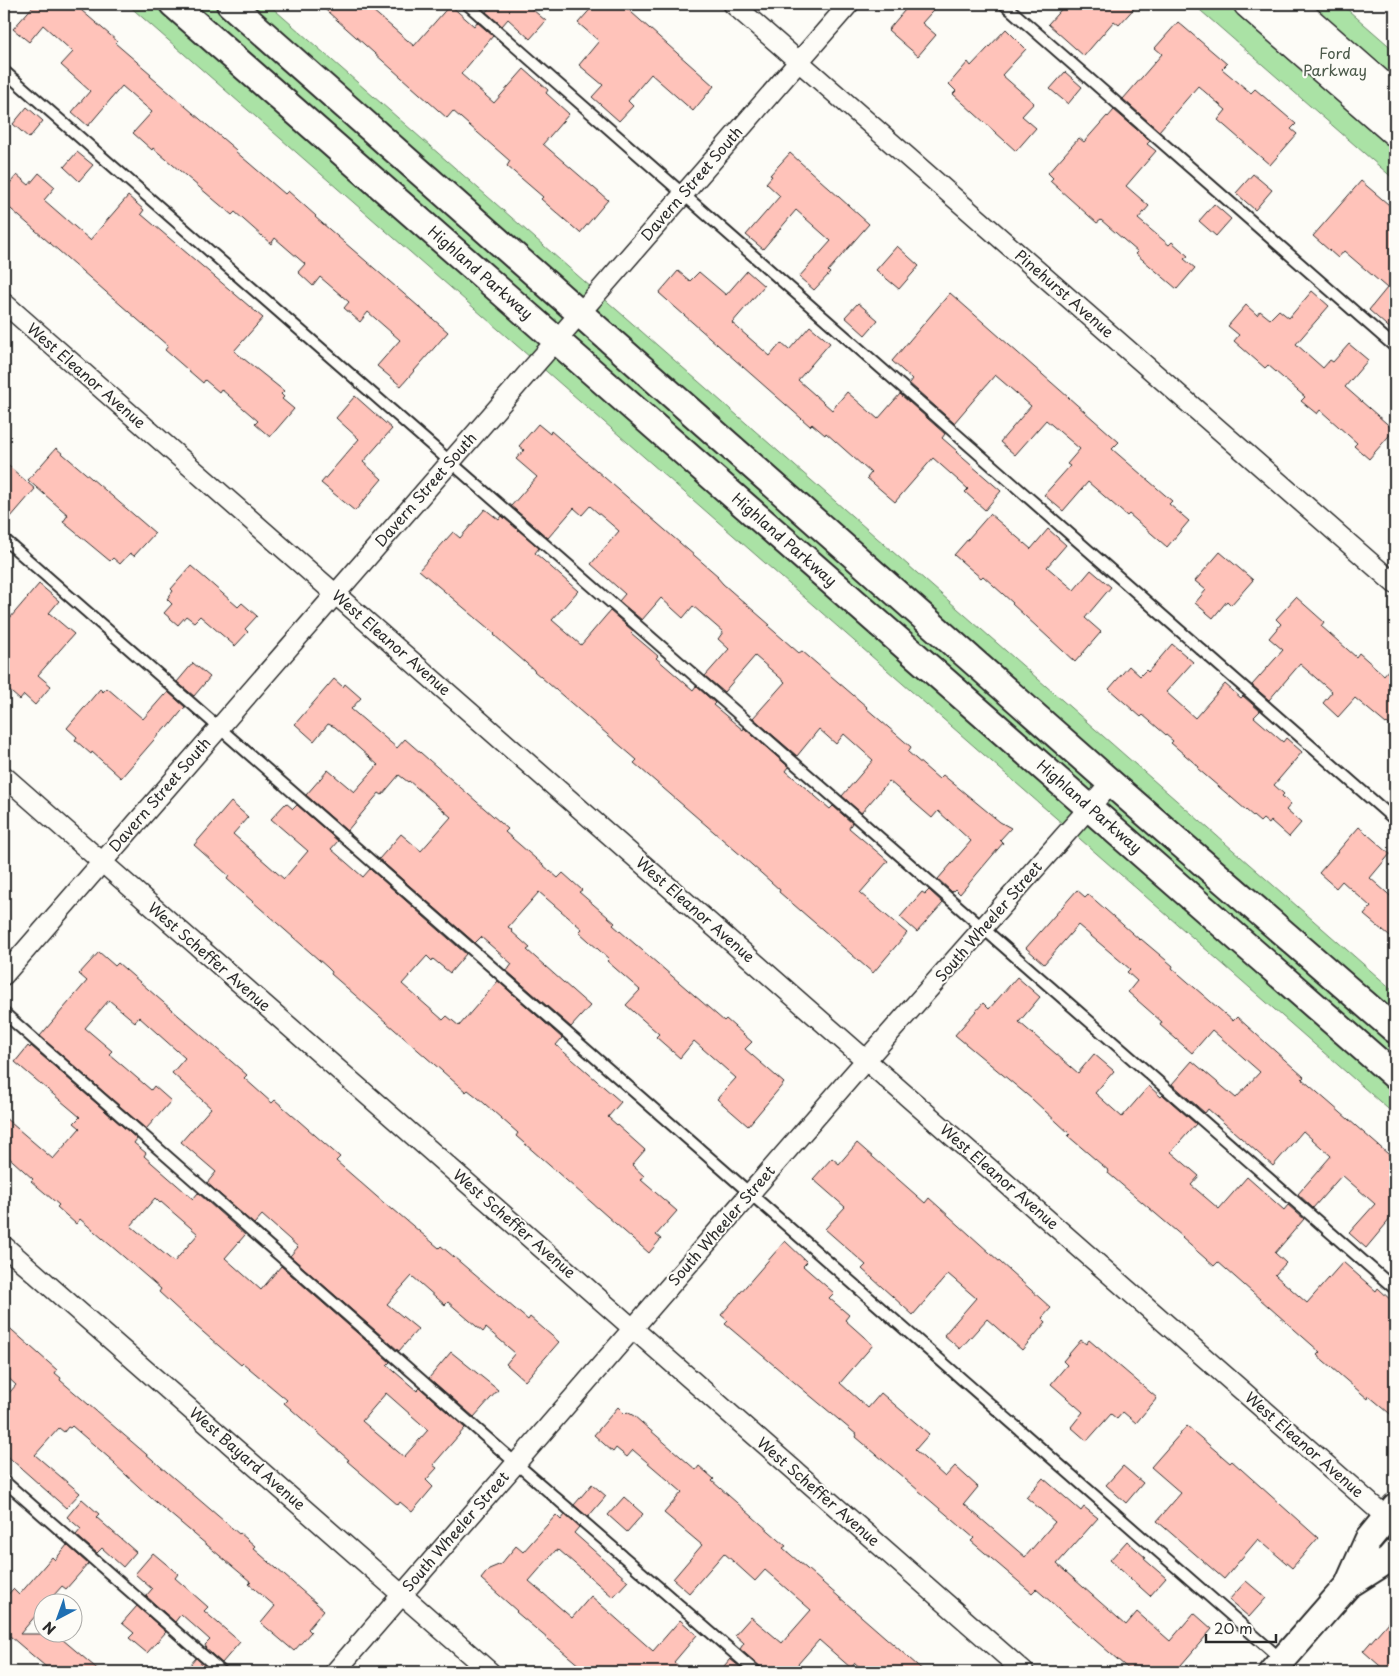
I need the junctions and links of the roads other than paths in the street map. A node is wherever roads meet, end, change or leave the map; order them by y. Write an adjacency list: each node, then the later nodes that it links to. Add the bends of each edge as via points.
1 (173, 4): 16 (street, Highland Parkway)
2 (230, 4): 15 (street)
3 (467, 4): 13 (lane)
4 (733, 4): 9 (street, Pinehurst Avenue)
5 (848, 4): 9 (street, Davern Street South)
6 (1004, 4): 17 (lane)
7 (1248, 4): 12 (main road)
8 (1289, 4): 11 (main road)
9 (799, 61): 13 (street, Davern Street South); 20 (street, Pinehurst Avenue)
10 (4, 71): 18 (lane)
11 (1395, 97)
12 (1395, 132)
13 (684, 193): 15 (street, Davern Street South); 26 (lane)
14 (4, 303): 21 (street, West Eleanor Avenue)
15 (580, 312): 16 (street, Davern Street South); 24 (street)
16 (556, 340): 18 (street, Davern Street South); 25 (street, Highland Parkway)
17 (1395, 347)
18 (450, 462): 21 (street, Davern Street South); 28 (lane)
19 (4, 539): 22 (lane)
20 (1395, 584)
21 (335, 594): 22 (street, Davern Street South); 32 (street, West Eleanor Avenue)
22 (218, 729): 27 (street, Davern Street South); 34 (lane)
23 (4, 776): 27 (street, West Scheffer Avenue)
24 (1112, 783): 25 (street, South Wheeler Street); 31 (street)
25 (1090, 808): 28 (street, South Wheeler Street); 33 (street, Highland Parkway)
26 (1395, 820)
27 (102, 862): 29 (street, Davern Street South); 37 (street, West Scheffer Avenue)
28 (983, 928): 32 (street, South Wheeler Street); 36 (lane)
29 (4, 975)
30 (4, 1012): 38 (lane)
31 (1395, 1030)
32 (866, 1060): 34 (street, South Wheeler Street); 40 (street, West Eleanor Avenue)
33 (1395, 1076)
34 (750, 1194): 37 (street, South Wheeler Street); 44 (lane)
35 (4, 1246): 43 (street, West Bayard Avenue)
36 (1395, 1289)
37 (633, 1329): 38 (street, South Wheeler Street); 49 (street, West Scheffer Avenue)
38 (516, 1464): 43 (street, South Wheeler Street); 48 (lane)
39 (4, 1481): 45 (lane)
40 (1391, 1512): 42 (street, via 1368,1540)
41 (1395, 1552): 42 (street)
42 (1348, 1585): 44 (street)
43 (402, 1595): 46 (street, South Wheeler Street); 47 (street, West Bayard Avenue)
44 (1277, 1666)
45 (222, 1672)
46 (334, 1672)
47 (490, 1672)
48 (756, 1672)
49 (1024, 1672)

